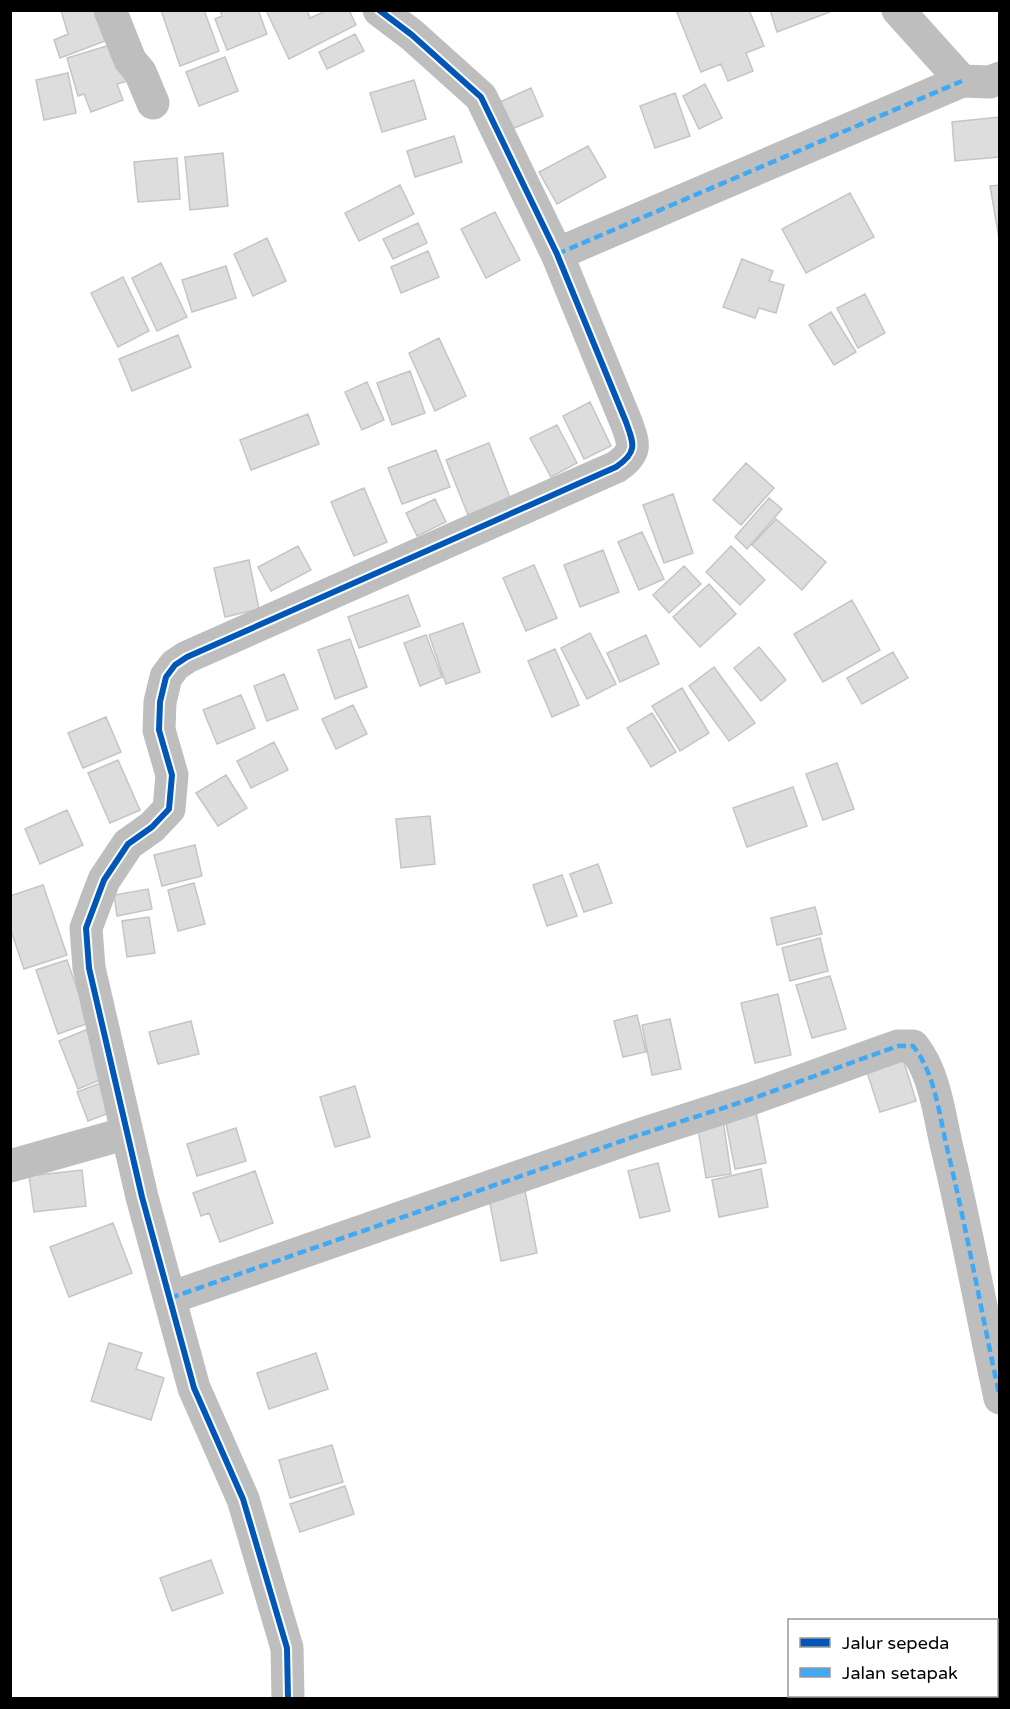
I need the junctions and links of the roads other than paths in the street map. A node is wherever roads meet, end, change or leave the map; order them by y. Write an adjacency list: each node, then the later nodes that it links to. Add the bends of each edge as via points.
1 (110, 10): 6 (street)
2 (379, 10): 7 (street, via 481,97)
3 (898, 10): 5 (street)
4 (999, 78): 5 (street, via 990,82)
5 (962, 81): 7 (street)
6 (153, 103)
7 (556, 254): 8 (street, via 626,422 633,448 631,456 616,467 187,657 166,677 159,730 172,775 169,809 128,844 104,880 86,928 88,968)
8 (127, 1133): 9 (street); 10 (street)
9 (10, 1166)
10 (170, 1298): 11 (street, via 898,1046 913,1046 923,1058 934,1092); 12 (street, via 194,1388 243,1499 287,1648)
11 (999, 1398)
12 (288, 1698)

